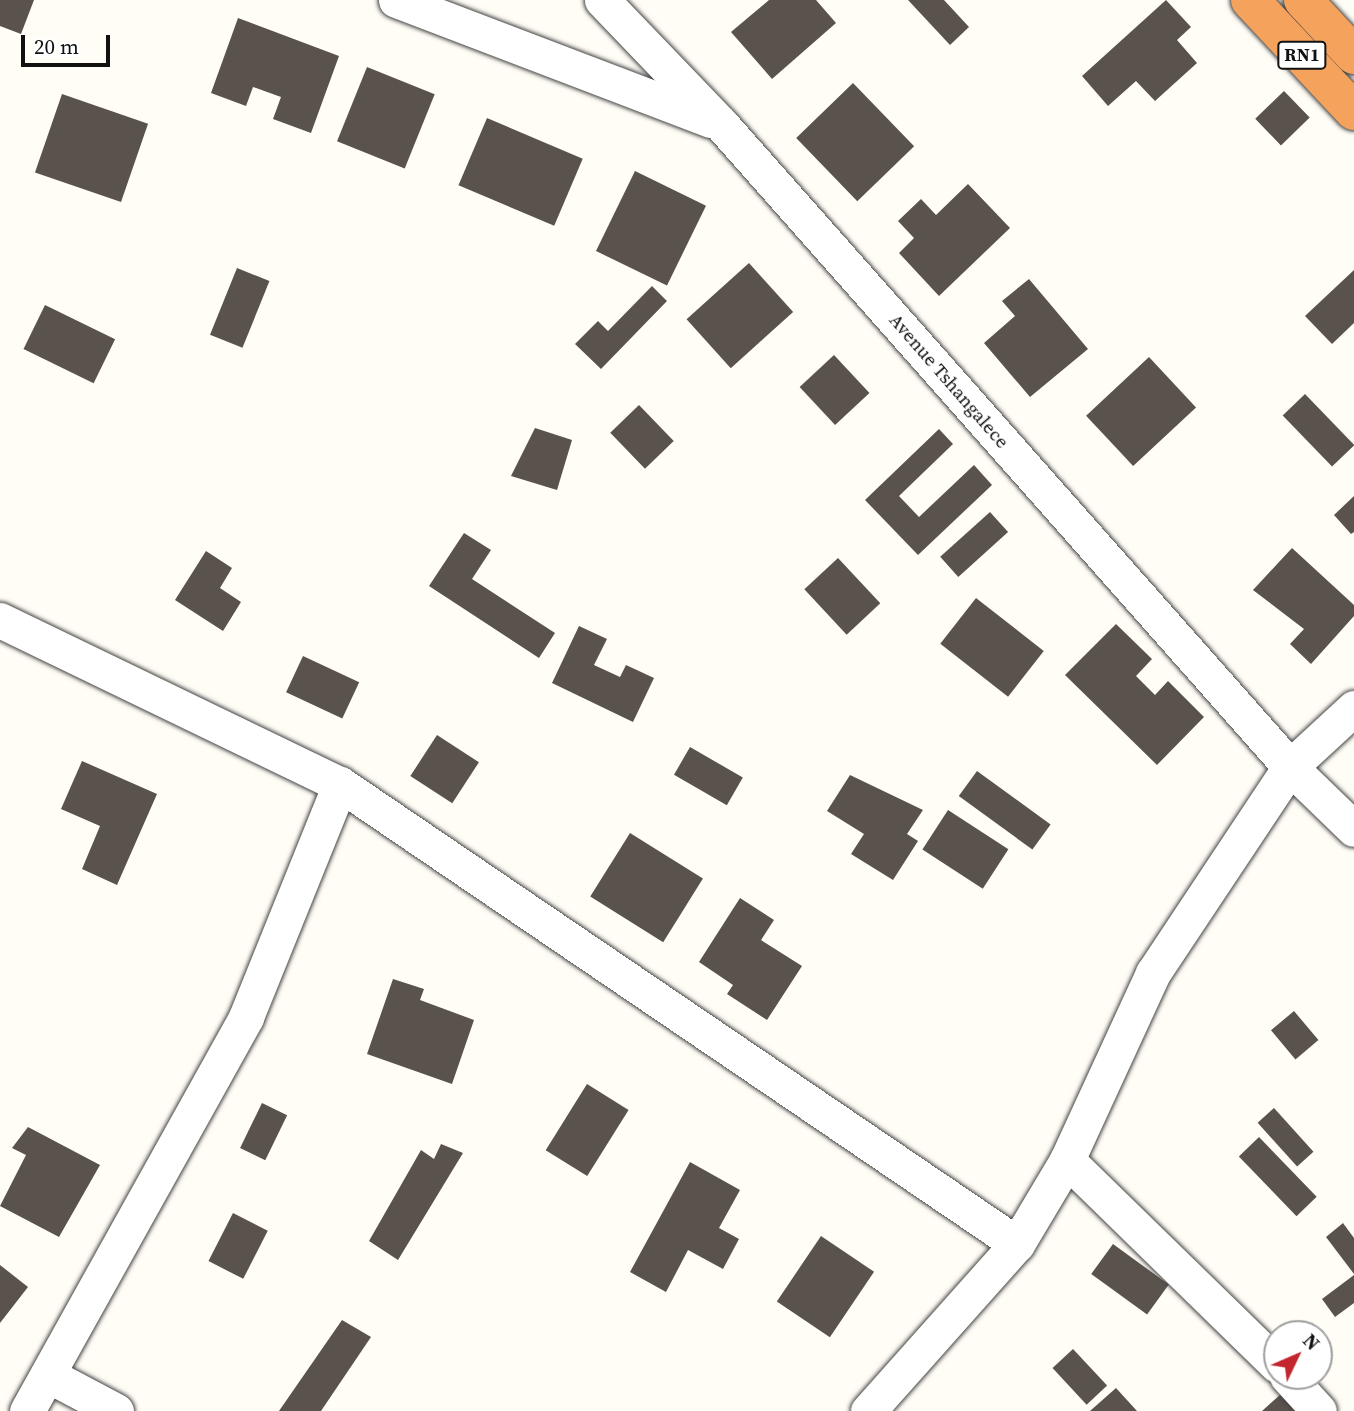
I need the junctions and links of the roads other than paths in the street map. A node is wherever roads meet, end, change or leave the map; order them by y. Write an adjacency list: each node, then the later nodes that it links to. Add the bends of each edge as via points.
1 (396, 0): 7 (street)
2 (603, 0): 7 (street, Avenue Tshangalece)
3 (1250, 0): 6 (highway, RN1)
4 (1303, 0): 5 (highway, RN1)
5 (1354, 55)
6 (1354, 111)
7 (721, 124): 10 (street, Avenue Tshangalece)
8 (0, 620): 11 (street)
9 (1354, 708): 10 (street)
10 (1290, 767): 12 (street, Avenue Tshangalece); 13 (street, via 1153,973)
11 (340, 784): 14 (street); 16 (street, via 246,1017)
12 (1354, 829)
13 (1067, 1160): 14 (street); 15 (street)
14 (1017, 1244): 20 (street)
15 (1263, 1351)
16 (48, 1375): 18 (street); 19 (street)
17 (1300, 1390): 21 (street)
18 (27, 1411)
19 (116, 1411)
20 (868, 1411)
21 (1319, 1411)

